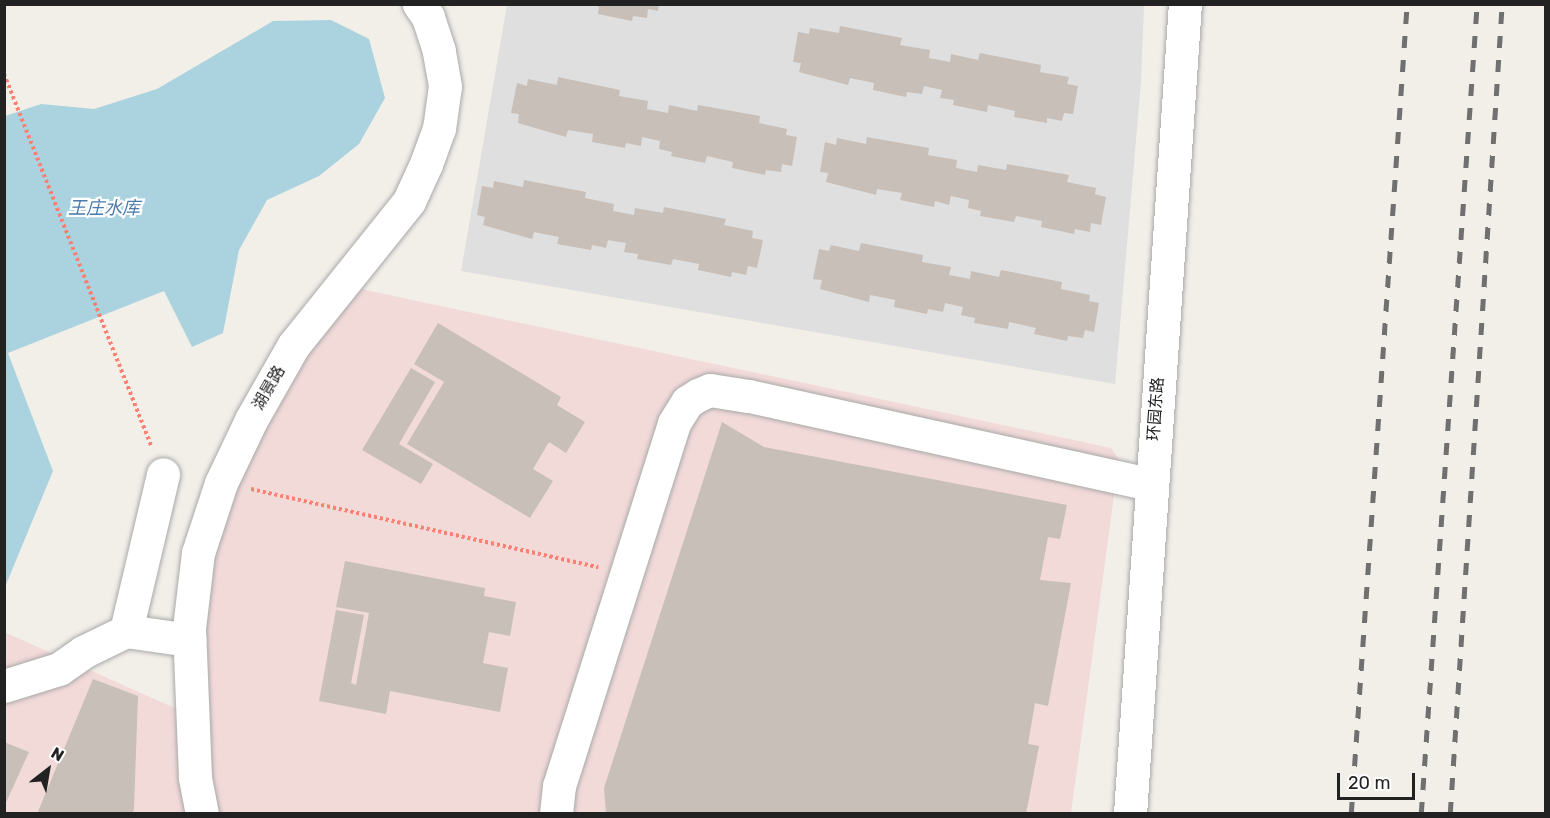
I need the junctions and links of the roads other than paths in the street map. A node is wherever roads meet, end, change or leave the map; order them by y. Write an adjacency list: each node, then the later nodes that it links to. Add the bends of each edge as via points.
1 (419, 4): 6 (street, 湖景路, via 428,17 439,51 445,86 439,129 410,201 293,346 251,420 221,483 198,553)
2 (1185, 4): 4 (street, 环园东路)
3 (163, 474): 5 (street)
4 (1150, 484): 9 (street, via 710,390 687,402 674,423 626,572 559,786); 10 (street, 环园东路)
5 (126, 631): 6 (street); 7 (street, via 59,669)
6 (189, 640): 8 (street, 湖景路, via 195,777)
7 (4, 686)
8 (202, 813)
9 (556, 813)
10 (1130, 813)

